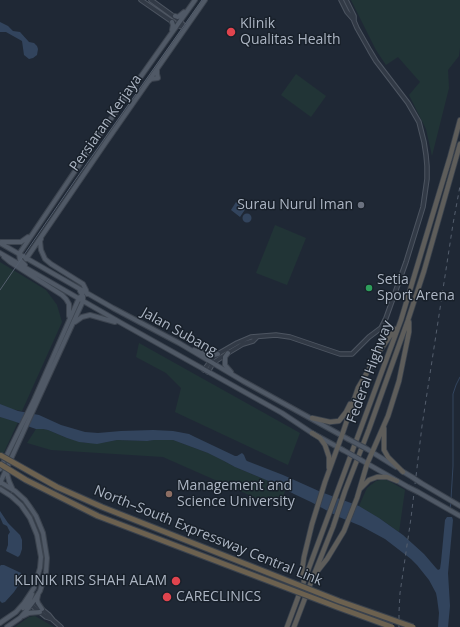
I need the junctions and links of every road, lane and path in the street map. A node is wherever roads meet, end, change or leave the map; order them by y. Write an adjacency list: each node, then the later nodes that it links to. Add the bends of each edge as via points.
1 (142, 0): 10 (street)
2 (151, 0): 7 (street)
3 (195, 0): 7 (main road, via 183,14); 8 (main road, Persiaran Kerjaya)
4 (205, 0): 12 (main road, Persiaran Kerjaya)
5 (341, 0): 9 (street)
6 (346, 0): 9 (street)
7 (174, 16): 8 (street)
8 (180, 21): 11 (main road, Persiaran Kerjaya); 12 (street)
9 (354, 21): 32 (street, via 376,62 408,103 419,122 424,142 427,179 414,238 384,324 352,354 340,354 290,337)
10 (172, 22): 11 (street); 13 (main road, via 173,28)
11 (177, 25): 12 (street); 13 (main road, Persiaran Kerjaya)
12 (185, 28): 17 (main road, Persiaran Kerjaya, via 157,68 158,78 148,81)
13 (163, 45): 16 (main road, Persiaran Kerjaya)
14 (460, 120): 28 (highway, Federal Highway)
15 (460, 144): 29 (highway, Federal Highway)
16 (33, 233): 18 (main road, via 21,242); 20 (main road, Persiaran Kerjaya)
17 (43, 234): 22 (main road, Persiaran Kerjaya); 25 (main road, via 40,241 45,259 83,284 86,290)
18 (0, 243): 20 (main road)
19 (0, 253): 21 (main road); 27 (main road, via 5,259 62,295 69,304)
20 (18, 254): 22 (main road); 23 (main road)
21 (9, 258): 23 (main road); 24 (main road)
22 (26, 259): 23 (main road); 25 (main road, via 79,289)
23 (20, 260): 24 (main road)
24 (29, 270): 26 (main road)
25 (85, 297): 26 (main road); 30 (main road, Jalan Subang); 31 (main road); 33 (main road, Jalan Subang, via 93,297)
26 (78, 298): 27 (main road)
27 (69, 319): 40 (main road)
28 (401, 320): 39 (highway); 62 (highway, Federal Highway)
29 (408, 320): 42 (highway, via 409,332 399,381); 61 (highway, Federal Highway)
30 (123, 324): 31 (main road, via 90,315 82,317); 37 (main road, Jalan Subang)
31 (72, 325): 40 (main road)
32 (257, 337): 34 (street); 35 (street, via 237,343)
33 (179, 343): 35 (main road, via 210,356); 36 (main road, Jalan Subang)
34 (228, 353): 36 (street); 38 (main road, via 225,357 225,366)
35 (218, 354): 36 (street)
36 (211, 363): 37 (street); 38 (main road, Jalan Subang)
37 (206, 371): 43 (main road, Jalan Subang, via 282,413)
38 (243, 381): 41 (main road, Jalan Subang)
39 (358, 388): 41 (highway, via 339,420 330,422); 45 (highway)
40 (36, 400): 44 (main road)
41 (312, 418): 45 (main road, Jalan Subang)
42 (384, 427): 47 (highway); 53 (highway, via 384,450)
43 (312, 433): 46 (main road, Jalan Subang); 52 (highway, via 325,445)
44 (20, 434): 50 (main road); 51 (main road)
45 (342, 435): 46 (highway); 47 (main road, Jalan Subang, bridge)
46 (338, 447): 49 (main road, Jalan Subang, bridge); 52 (highway)
47 (373, 452): 49 (highway); 53 (main road, Jalan Subang)
48 (0, 455): 75 (highway, North–South Expressway Central Link, bridge, via 57,487 95,504 339,601)
49 (367, 464): 54 (main road, Jalan Subang); 58 (highway)
50 (0, 467): 74 (highway, North–South Expressway Central Link, bridge, via 98,516)
51 (6, 470): 55 (main road); 57 (main road)
52 (329, 472): 62 (highway, via 304,557)
53 (404, 472): 59 (main road, Jalan Subang, bridge)
54 (397, 481): 58 (highway, via 377,477 369,480); 60 (main road, Jalan Subang, bridge)
55 (0, 483): 57 (main road)
56 (0, 489): 63 (main road, via 21,505 34,526 41,557)
57 (15, 491): 64 (main road, via 30,507 43,533 47,558)
58 (359, 491): 61 (highway, via 344,531)
59 (460, 506)
60 (460, 516)
61 (313, 576): 73 (highway, Federal Highway)
62 (304, 581): 72 (highway, Federal Highway)
63 (34, 588): 65 (main road); 67 (main road)
64 (40, 591): 65 (main road); 66 (main road, via 37,600)
65 (31, 603): 66 (street); 67 (main road); 68 (main road)
66 (41, 611): 68 (main road); 71 (street)
67 (16, 612): 69 (main road)
68 (20, 618): 70 (main road)
69 (0, 623)
70 (7, 627)
71 (61, 627)
72 (287, 627)
73 (294, 627)
74 (392, 627)
75 (413, 627)

